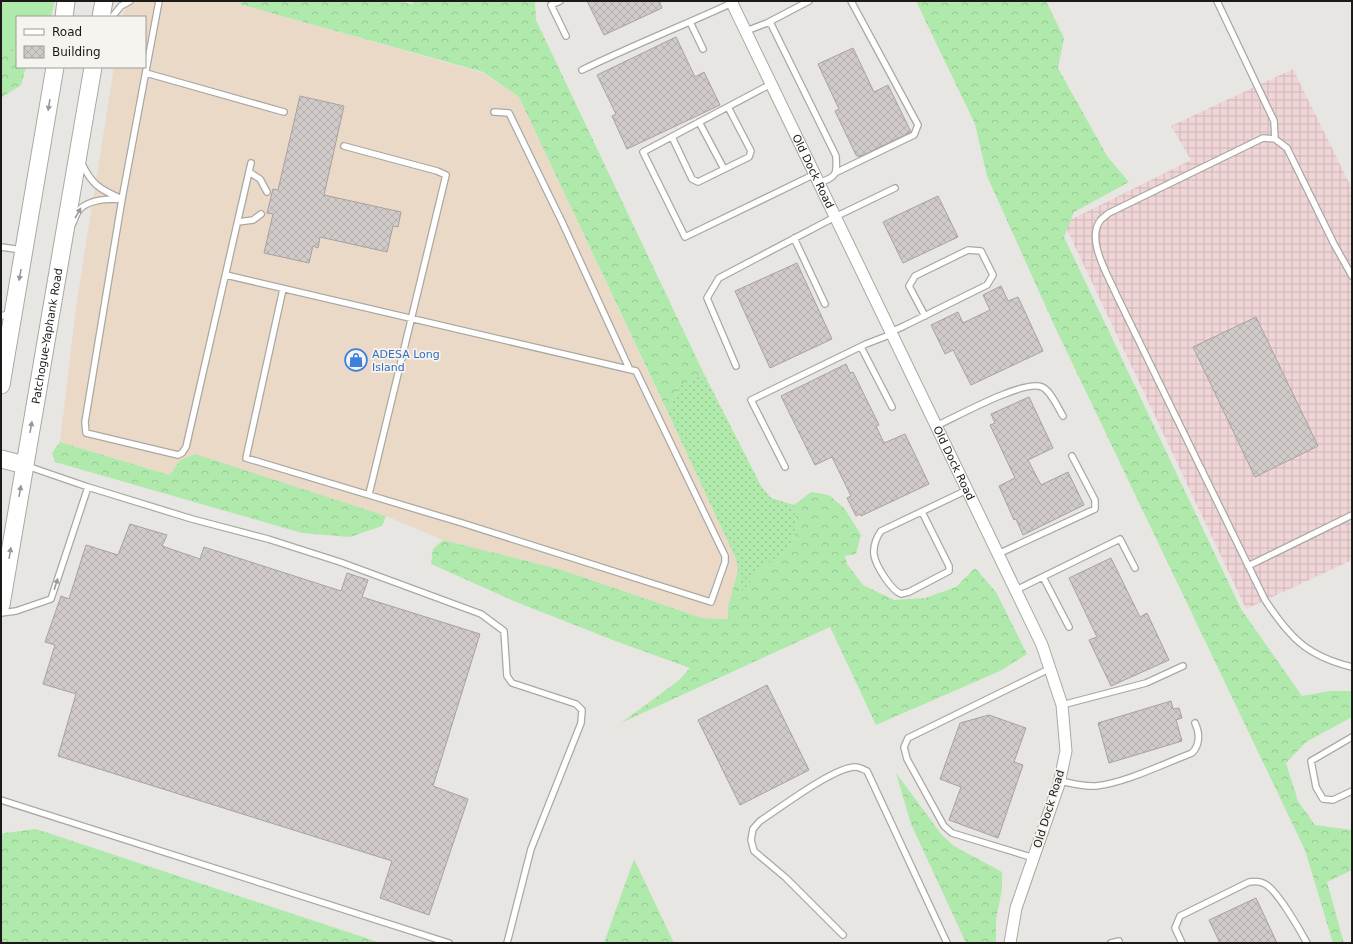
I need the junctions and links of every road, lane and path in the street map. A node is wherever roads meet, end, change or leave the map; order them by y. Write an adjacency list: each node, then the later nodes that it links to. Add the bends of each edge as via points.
1 (66, 1): 10 (main road)
2 (104, 1): 11 (main road)
3 (130, 1): 12 (lane, via 121,6)
4 (159, 1): 21 (lane)
5 (560, 1): 16 (lane, via 551,5)
6 (809, 1): 14 (lane)
7 (851, 1): 34 (lane, via 918,125 914,135)
8 (1217, 1): 28 (lane, via 1274,122)
9 (731, 2): 13 (lane); 15 (street, Old Dock Road)
10 (64, 16)
11 (101, 16)
12 (113, 16)
13 (690, 22): 17 (lane); 20 (lane)
14 (767, 22): 15 (lane); 34 (lane, via 771,24 836,156)
15 (746, 31): 22 (street, Old Dock Road)
16 (566, 36)
17 (703, 49)
18 (55, 68): 45 (main road, one-way to 45)
19 (93, 68): 30 (main road, Patchogue-Yaphank Road)
20 (582, 70)
21 (146, 73): 24 (lane); 38 (lane)
22 (771, 84): 23 (lane); 35 (street, Old Dock Road)
23 (728, 107): 26 (lane); 32 (lane, via 750,151 749,157)
24 (284, 112)
25 (494, 112): 56 (lane, via 509,113)
26 (699, 122): 27 (lane); 32 (lane)
27 (672, 137): 32 (lane, via 692,179 698,182); 35 (lane, via 643,152 685,237)
28 (1275, 139): 47 (lane, via 1286,148); 71 (lane, via 1263,138 1110,213 1100,221 1095,245 1116,294)
29 (344, 146): 52 (lane, via 446,175)
30 (78, 156): 38 (lane, via 98,188); 44 (main road, Patchogue-Yaphank Road)
31 (251, 163): 33 (lane)
32 (724, 169)
33 (249, 172): 37 (lane, via 260,179); 41 (lane)
34 (837, 172): 35 (lane, via 833,177)
35 (817, 179): 40 (street, Old Dock Road)
36 (895, 188): 40 (lane)
37 (267, 192)
38 (122, 199): 44 (lane, one-way to 38, via 80,208 93,202); 46 (lane, via 84,422 86,433 178,455 182,453 186,447)
39 (261, 214): 41 (lane, via 252,220)
40 (835, 217): 42 (lane); 53 (street, Old Dock Road)
41 (238, 222): 46 (lane)
42 (794, 238): 49 (lane); 55 (lane, via 719,278 707,298)
43 (1, 246): 45 (lane)
44 (62, 249): 63 (main road, Patchogue-Yaphank Road, one-way to 44)
45 (24, 251): 50 (main road, one-way to 50)
46 (226, 275): 48 (lane)
47 (1352, 276)
48 (283, 289): 52 (lane); 67 (lane, via 246,458)
49 (824, 304)
50 (7, 314): 57 (main road)
51 (925, 316): 51 (lane, via 988,285 993,275 981,251 968,250 915,276 909,286); 53 (lane)
52 (411, 319): 56 (lane); 67 (lane)
53 (892, 333): 54 (lane); 60 (street, Old Dock Road)
54 (861, 347): 58 (lane); 64 (lane, via 751,400)
55 (736, 366)
56 (629, 368): 67 (lane, via 636,370 724,556 725,562 711,602)
57 (1, 386)
58 (892, 407)
59 (1063, 416): 60 (lane, via 1047,390 1041,386 1031,385 1004,394)
60 (936, 426): 66 (street, Old Dock Road)
61 (1072, 456): 70 (lane, via 1095,500 1095,509)
62 (1, 459): 63 (main road)
63 (25, 465): 65 (lane); 75 (main road, Patchogue-Yaphank Road, one-way to 63)
64 (785, 467)
65 (88, 487): 76 (lane, one-way to 65, via 16,611 51,599); 90 (lane, via 290,546 481,614 504,631 507,676 512,683 576,704 582,710 581,723 531,849)
66 (967, 490): 68 (lane); 70 (street, Old Dock Road)
67 (369, 494)
68 (922, 512): 68 (lane, via 881,531 875,543 874,555 877,563 893,588 901,594 949,571 949,566)
69 (1352, 516): 71 (lane)
70 (998, 554): 74 (street, Old Dock Road)
71 (1248, 566): 79 (lane, via 1278,620 1309,652)
72 (1135, 568): 73 (lane, via 1120,539)
73 (1043, 576): 74 (lane); 77 (lane)
74 (1016, 590): 80 (street, Old Dock Road)
75 (1, 605)
76 (1, 613)
77 (1068, 627)
78 (1183, 666): 81 (lane, via 1146,683)
79 (1352, 667)
80 (1051, 668): 81 (street, Old Dock Road); 87 (lane, via 908,738 904,747 907,759 940,819 952,833)
81 (1062, 705): 84 (street, Old Dock Road, via 1066,751)
82 (1195, 723): 84 (lane, via 1198,741 1192,753 1115,782 1095,786)
83 (1352, 737): 85 (lane, via 1311,761 1316,787 1323,799 1333,800)
84 (1060, 781): 87 (street, Old Dock Road)
85 (1352, 791)
86 (1, 800): 89 (lane)
87 (1034, 858): 92 (street, Old Dock Road, via 1016,908)
88 (843, 935): 91 (lane, via 786,878 754,851 750,840 753,829 760,821 820,782 844,769 856,767 867,772)
89 (450, 943)
90 (507, 943)
91 (947, 943)
92 (1010, 943)
93 (1111, 943): 94 (lane)
94 (1120, 943)
95 (1182, 943): 96 (lane, via 1175,928 1180,916 1255,881 1265,884 1274,891)
96 (1307, 943)

